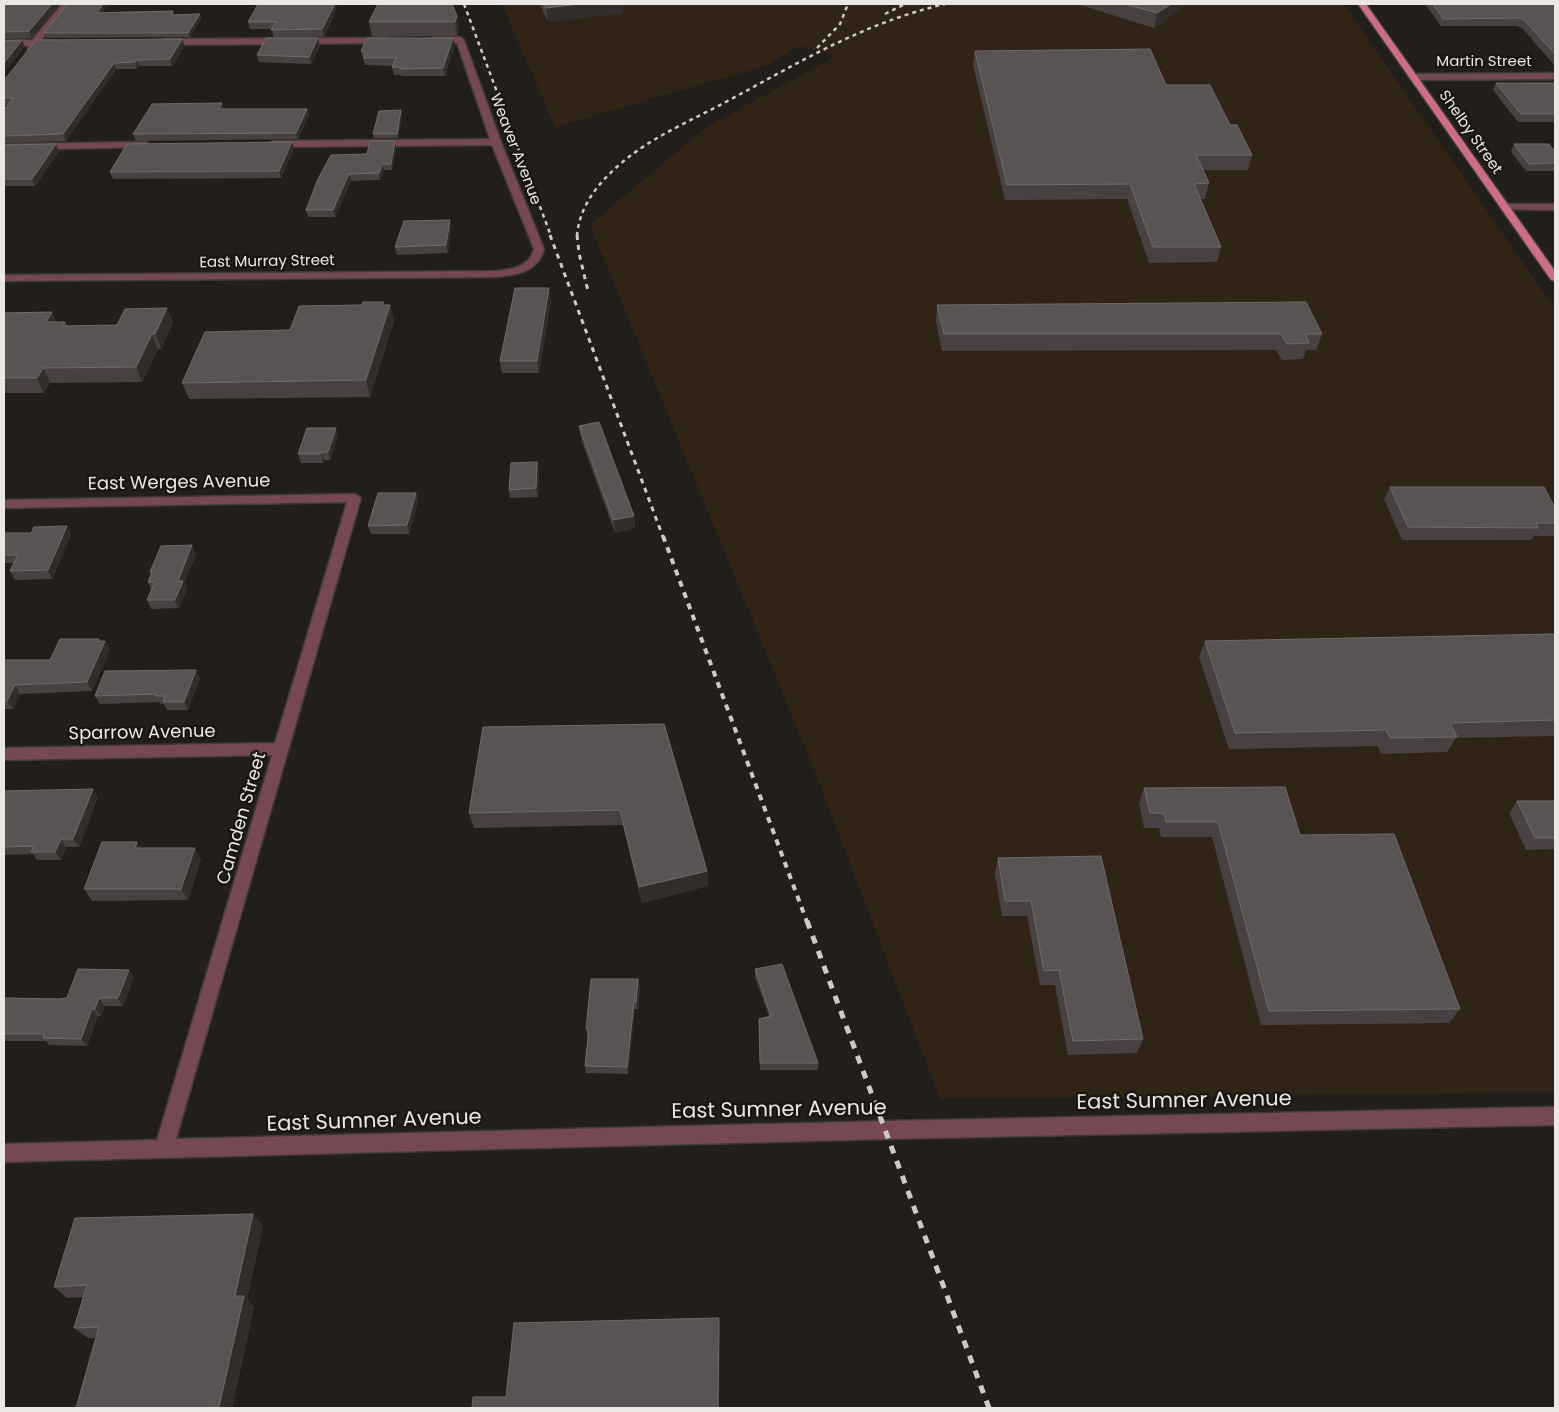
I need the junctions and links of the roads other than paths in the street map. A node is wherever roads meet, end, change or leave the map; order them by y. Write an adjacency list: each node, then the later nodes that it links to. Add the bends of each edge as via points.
1 (66, 4): 7 (street)
2 (1362, 4): 10 (main road, Shelby Street)
3 (395, 40): 5 (street)
4 (423, 40): 12 (street, Weaver Avenue, via 460,40)
5 (152, 42)
6 (4, 43): 7 (street)
7 (34, 43): 8 (street); 9 (street)
8 (64, 43)
9 (28, 51)
10 (1413, 76): 11 (street, Martin Street); 16 (main road, Shelby Street)
11 (1555, 76)
12 (496, 142): 13 (street); 18 (street, Weaver Avenue, via 539,248 538,255)
13 (260, 144)
14 (152, 145): 15 (street)
15 (4, 147)
16 (1505, 207): 17 (street); 20 (main road, Shelby Street)
17 (1555, 207)
18 (529, 266): 19 (street, East Murray Street, via 497,274)
19 (4, 278)
20 (1555, 278)
21 (355, 498): 22 (street, East Werges Avenue); 23 (street, Camden Street)
22 (4, 504)
23 (282, 749): 24 (street, Sparrow Avenue); 26 (street, Camden Street)
24 (4, 754)
25 (1555, 1116): 26 (street, East Sumner Avenue)
26 (164, 1149): 27 (street, East Sumner Avenue)
27 (4, 1153)

